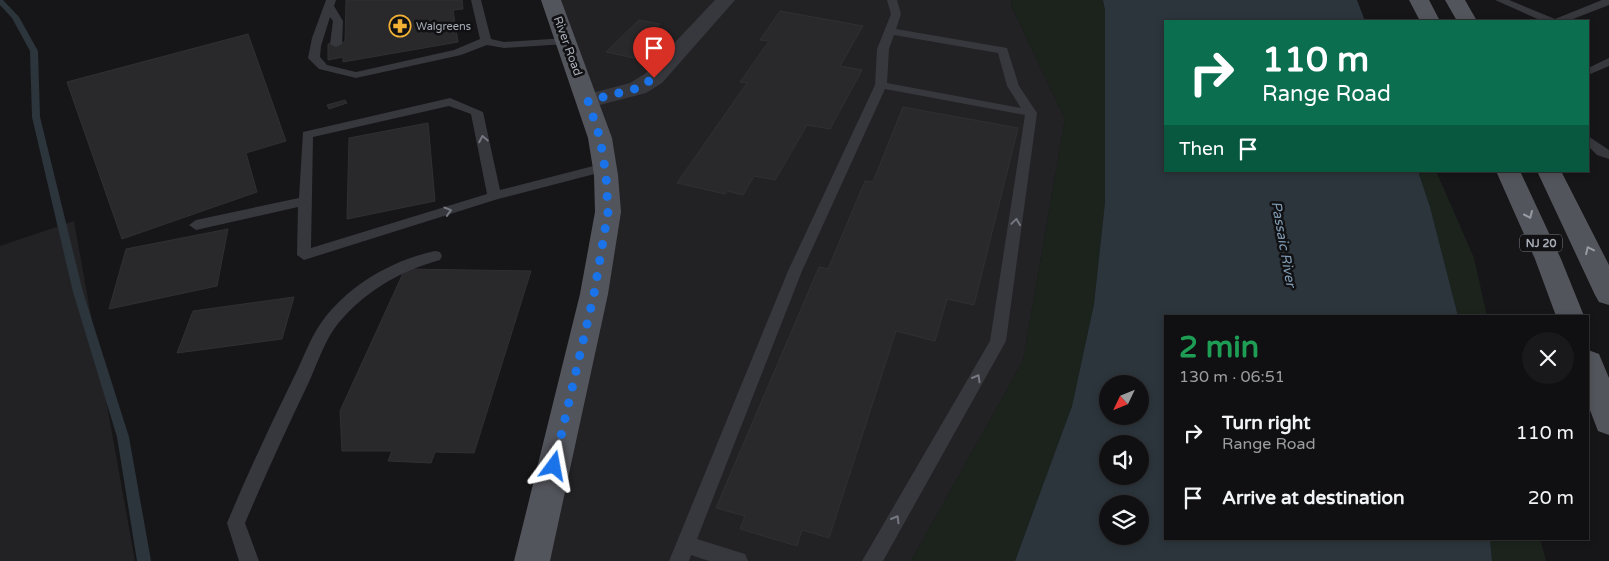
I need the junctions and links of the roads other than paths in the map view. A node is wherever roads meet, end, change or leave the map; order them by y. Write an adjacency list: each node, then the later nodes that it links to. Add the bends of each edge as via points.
1 (476, 0): 17 (lane)
2 (551, 0): 18 (main road, River Road)
3 (725, 0): 25 (street, via 654,78 638,88)
4 (892, 0): 16 (lane, via 896,14)
5 (1419, 0): 12 (main road)
6 (1455, 0): 13 (main road)
7 (1500, 0): 14 (lane)
8 (1585, 0): 11 (lane)
9 (1609, 0): 11 (lane)
10 (330, 3): 19 (lane, via 338,21); 23 (lane, via 313,51 318,63)
11 (1598, 5): 15 (lane)
12 (1429, 20)
13 (1466, 20)
14 (1549, 20)
15 (1561, 20)
16 (890, 31): 24 (lane, via 883,49); 26 (lane, via 1003,50 1013,86)
17 (486, 41): 18 (lane, via 504,45); 23 (lane, via 457,52 365,74)
18 (566, 41): 25 (main road, River Road)
19 (336, 44)
20 (336, 58): 23 (lane)
21 (1609, 61): 22 (lane)
22 (1589, 69)
23 (340, 72)
24 (881, 84): 26 (lane); 40 (lane, via 795,271)
25 (588, 101): 29 (main road, River Road)
26 (1032, 113): 44 (lane, one-way to 26, via 998,341)
27 (1589, 141): 28 (lane)
28 (1609, 155)
29 (605, 167): 32 (lane); 42 (main road, River Road, via 608,212 603,251)
30 (1508, 172): 37 (main road, NJ 20, one-way to 37)
31 (1550, 172): 36 (main road, NJ 20, one-way to 31)
32 (494, 196): 33 (lane, one-way to 32, via 304,255); 33 (lane, one-way to 33, via 477,112 450,102 307,135)
33 (304, 201): 34 (lane)
34 (196, 225)
35 (435, 256): 41 (lane, via 404,264 354,299 327,328 263,459 236,523)
36 (1606, 280)
37 (1570, 315)
38 (1589, 365): 39 (main road)
39 (1609, 422)
40 (682, 553): 43 (lane)
41 (248, 561)
42 (532, 561)
43 (738, 561)
44 (872, 561)

